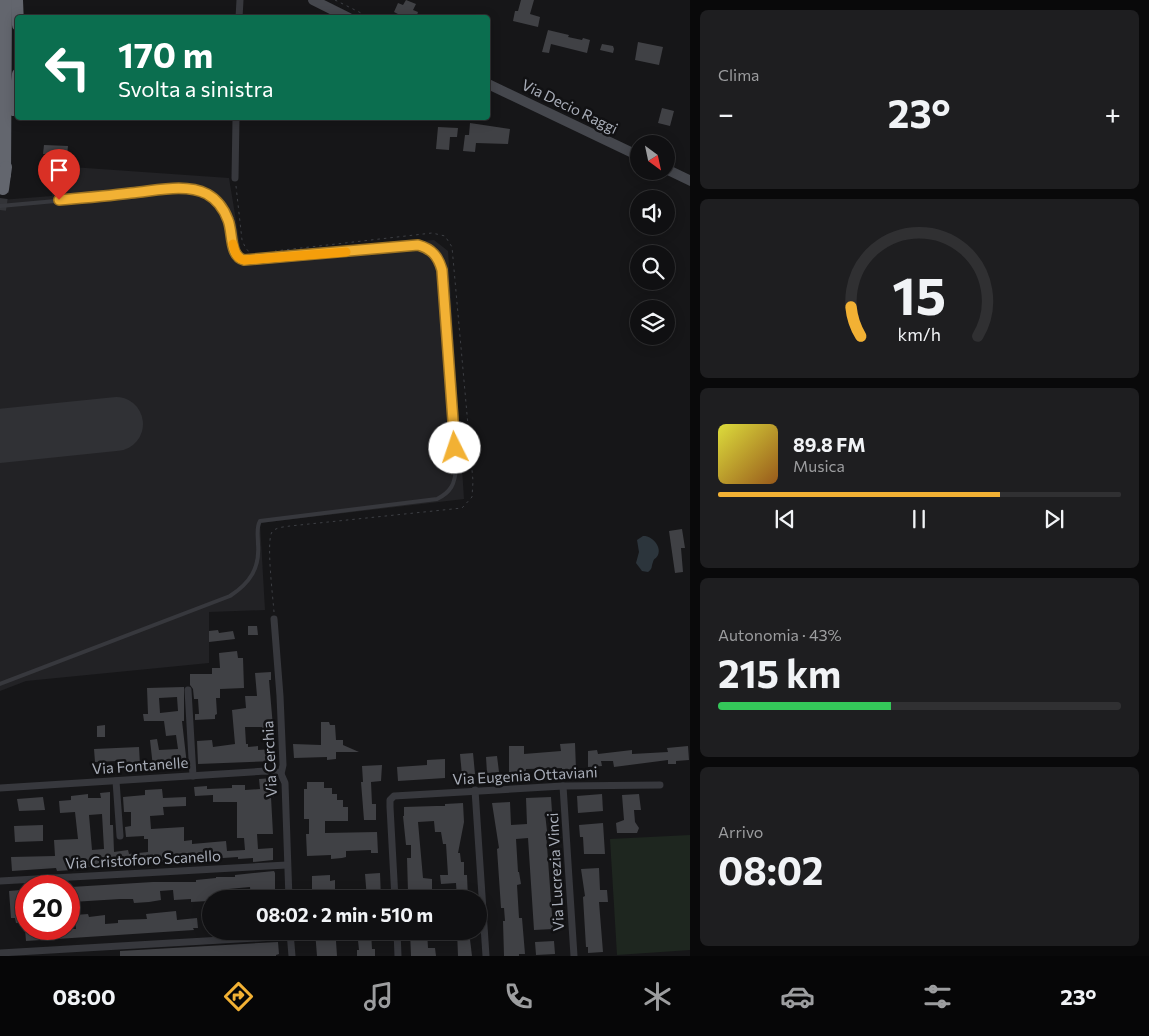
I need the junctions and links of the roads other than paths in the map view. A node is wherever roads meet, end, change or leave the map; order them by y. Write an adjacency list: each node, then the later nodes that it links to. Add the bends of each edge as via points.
1 (6, 0): 13 (highway)
2 (16, 0): 5 (highway)
3 (240, 0): 6 (street)
4 (313, 0): 7 (main road)
5 (17, 15)
6 (239, 15)
7 (343, 15)
8 (490, 85): 11 (main road, Via Decio Raggi)
9 (15, 97): 13 (highway)
10 (236, 120): 14 (street)
11 (630, 152)
12 (675, 173): 15 (main road)
13 (5, 175): 16 (highway)
14 (235, 178)
15 (690, 180)
16 (3, 189)
17 (0, 206): 19 (lane, via 189,189 207,194 223,207 239,259 418,245 428,248 435,254 442,270 456,468 452,488 437,499 264,519 257,526 259,552 252,577 230,596)
18 (274, 618): 21 (street, Via Cerchia)
19 (0, 684)
20 (188, 690): 22 (street)
21 (281, 774): 22 (street, Via Fontanelle, via 266,771); 29 (street, Via Cerchia, via 285,782)
22 (193, 776): 23 (street, Via Fontanelle)
23 (116, 781): 26 (street, Via Fontanelle); 28 (street)
24 (660, 785): 25 (street, Via Eugenia Ottaviani)
25 (563, 786): 27 (street, Via Eugenia Ottaviani); 40 (street, Via Lucrezia Vinci)
26 (0, 788)
27 (475, 790): 32 (street, Via Eugenia Ottaviani, via 391,798); 39 (street)
28 (120, 836)
29 (287, 865): 30 (street, Via Cristoforo Scanello); 31 (street, Via Cerchia)
30 (0, 881)
31 (288, 890)
32 (395, 890)
33 (202, 940): 36 (street)
34 (291, 940): 37 (street)
35 (397, 940): 38 (street)
36 (0, 953)
37 (292, 956)
38 (398, 956)
39 (486, 956)
40 (574, 956)

